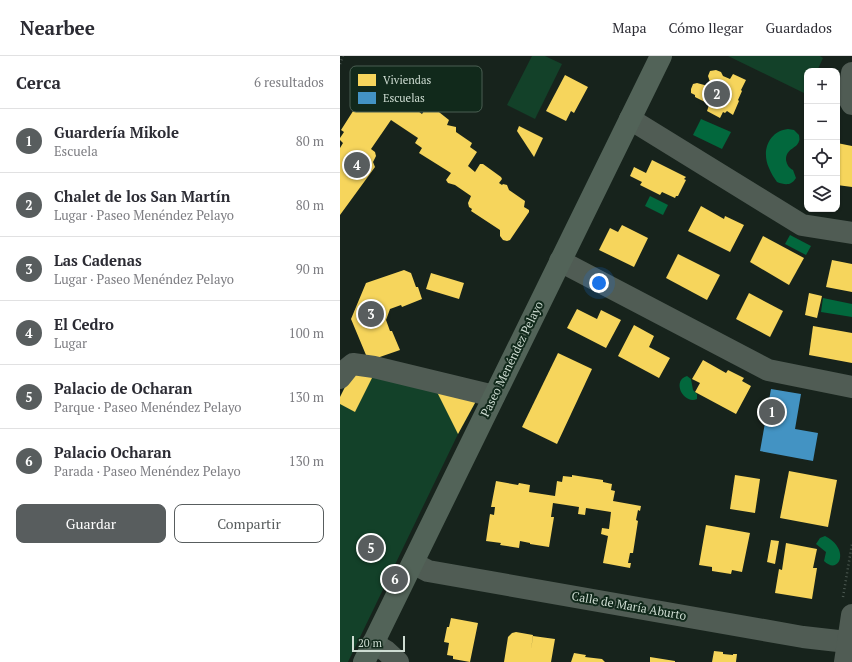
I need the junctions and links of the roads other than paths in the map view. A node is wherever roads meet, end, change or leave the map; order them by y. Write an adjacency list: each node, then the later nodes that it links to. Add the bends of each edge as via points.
1 (661, 56): 4 (highway, Paseo Menéndez Pelayo)
2 (852, 73): 3 (street, via 848,97)
3 (852, 104)
4 (630, 119): 5 (street, via 802,225); 6 (highway, Paseo Menéndez Pelayo)
5 (852, 233)
6 (560, 261): 8 (street, via 768,370); 9 (highway, Paseo Menéndez Pelayo)
7 (340, 378): 9 (street, via 353,364)
8 (852, 387)
9 (494, 396): 10 (highway, Paseo Menéndez Pelayo)
10 (413, 563): 12 (street, Calle de María Aburto, via 428,571 803,637); 13 (highway, Paseo Menéndez Pelayo)
11 (847, 608): 12 (street)
12 (846, 652)
13 (368, 653): 14 (street, via 386,651)
14 (398, 662)

